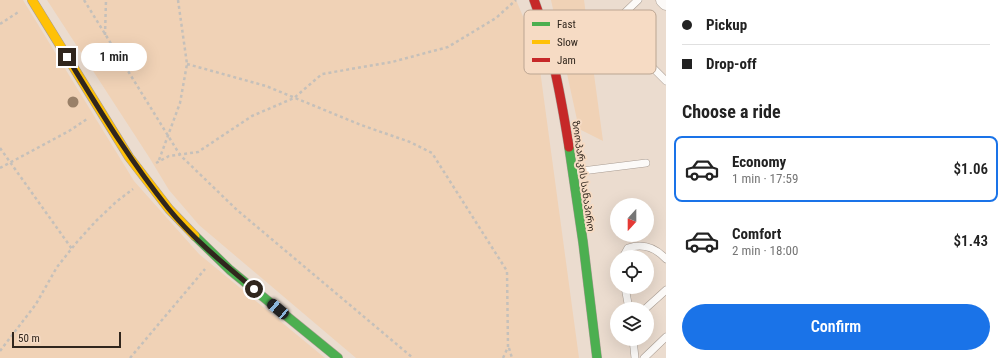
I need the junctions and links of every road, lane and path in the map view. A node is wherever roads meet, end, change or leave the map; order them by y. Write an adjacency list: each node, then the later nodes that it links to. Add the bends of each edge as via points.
1 (84, 0): 15 (path)
2 (106, 0): 15 (path)
3 (178, 0): 16 (path)
4 (516, 0): 20 (path, via 496,18 448,47 392,62 322,74)
5 (534, 0): 11 (street, ზოოპარკის სანაპირო)
6 (541, 0): 12 (street)
7 (638, 0): 13 (lane)
8 (663, 0): 10 (street)
9 (33, 2): 14 (path); 21 (street)
10 (666, 3)
11 (538, 10)
12 (542, 10)
13 (628, 10)
14 (0, 24)
15 (105, 35): 22 (path)
16 (187, 64): 20 (path, via 266,86); 22 (path, via 180,103)
17 (656, 71): 19 (lane)
18 (556, 74): 29 (street, ზოოპარკის სანაპირო)
19 (666, 81)
20 (294, 98): 24 (path, via 252,116 198,152); 39 (path, via 410,142 432,153 507,271)
21 (100, 111): 26 (path, via 69,131); 30 (street)
22 (169, 137): 24 (path); 25 (path)
23 (0, 148): 26 (path)
24 (180, 155): 25 (path, via 169,156); 43 (path, via 237,210)
25 (159, 161): 30 (path, via 152,166)
26 (10, 162): 28 (path); 31 (path)
27 (646, 163): 29 (lane)
28 (0, 168)
29 (574, 172): 46 (street, ზოოპარკის სანაპირო)
30 (146, 180): 31 (path, via 116,202); 33 (street, via 169,209)
31 (72, 249): 40 (path, via 57,267 36,304)
32 (627, 250): 34 (lane, via 636,245 646,245)
33 (215, 256): 41 (path); 42 (street)
34 (666, 259)
35 (666, 290): 36 (lane)
36 (653, 302)
37 (666, 337): 48 (lane)
38 (634, 346): 47 (lane)
39 (508, 347): 44 (path); 45 (path)
40 (0, 351)
41 (130, 358)
42 (338, 358)
43 (413, 358)
44 (503, 358)
45 (512, 358)
46 (597, 358)
47 (636, 358)
48 (644, 358)

